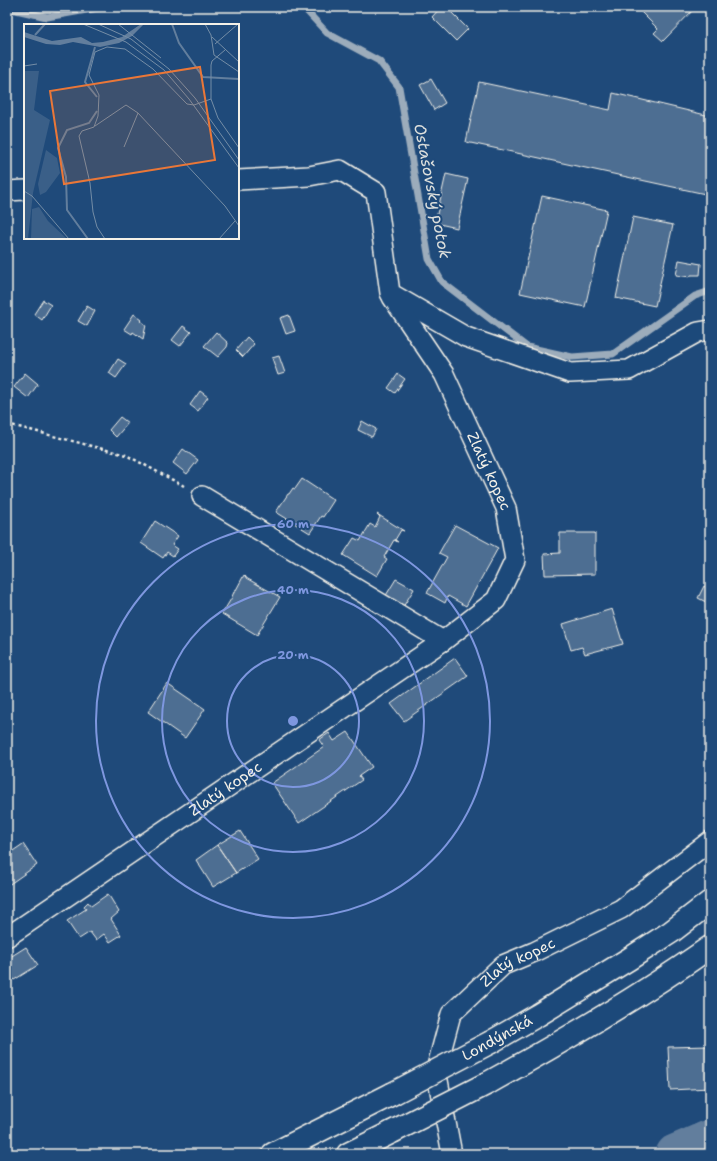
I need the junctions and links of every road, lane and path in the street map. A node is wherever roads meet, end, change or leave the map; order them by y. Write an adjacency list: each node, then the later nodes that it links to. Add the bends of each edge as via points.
1 (239, 180): 4 (street, Zlatý kopec, via 309,176 340,170 376,192)
2 (24, 190): 3 (street)
3 (7, 191)
4 (390, 293): 5 (street, via 466,337 570,373 629,370 698,332); 8 (street, Zlatý kopec, via 444,374 506,508 515,560 496,600)
5 (710, 330)
6 (7, 424): 7 (path, via 126,454)
7 (202, 496): 8 (street)
8 (443, 641): 11 (street, Zlatý kopec)
9 (710, 841): 15 (street, Zlatý kopec, via 621,909 503,965 451,1014 436,1070)
10 (710, 902): 13 (highway, Londýnská, bridge, via 671,932 538,1015 392,1094)
11 (7, 937)
12 (710, 947): 14 (highway, bridge, via 672,974 562,1042 488,1083)
13 (273, 1154)
14 (348, 1154)
15 (452, 1154)

